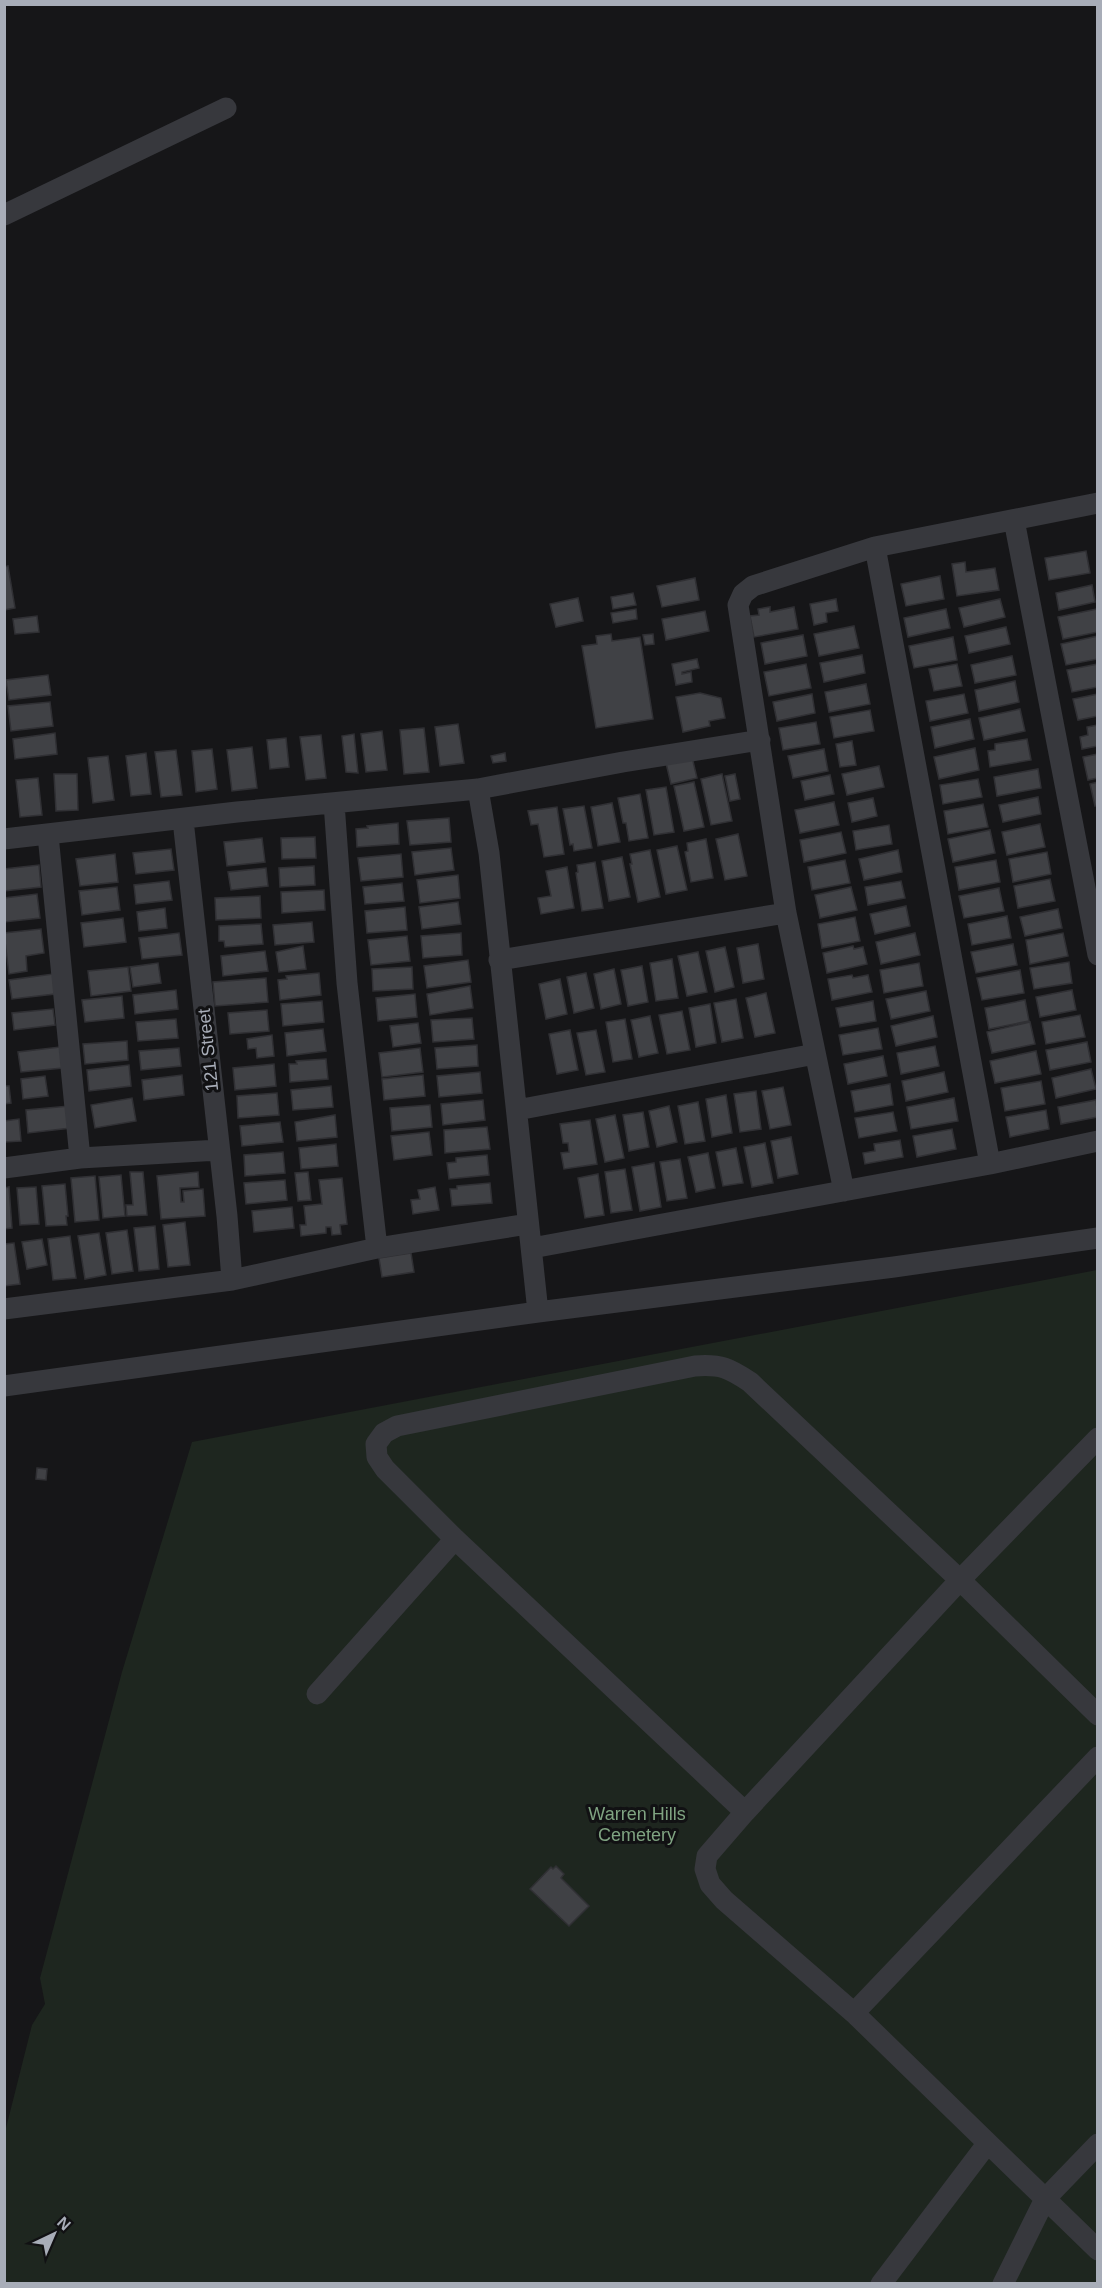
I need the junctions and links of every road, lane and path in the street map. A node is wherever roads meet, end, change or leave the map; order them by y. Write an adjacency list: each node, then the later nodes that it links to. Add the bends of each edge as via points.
1 (226, 108): 2 (street)
2 (4, 215)
3 (1098, 503): 4 (street)
4 (1014, 520): 5 (street); 13 (street)
5 (875, 547): 6 (street, via 775,578 743,594 738,605); 20 (street)
6 (760, 740): 7 (street); 12 (street)
7 (478, 789): 8 (street); 14 (street, via 489,853)
8 (334, 803): 9 (street); 25 (street, via 347,983)
9 (183, 820): 10 (street); 18 (street, 121 Street)
10 (48, 834): 11 (street); 19 (street)
11 (4, 839)
12 (786, 913): 14 (street); 15 (street)
13 (1098, 955)
14 (499, 960): 16 (street)
15 (815, 1054): 16 (street); 22 (street)
16 (517, 1110): 23 (street)
17 (1098, 1141): 20 (street)
18 (219, 1150): 19 (street); 27 (street, 121 Street)
19 (80, 1158): 21 (street)
20 (990, 1164): 22 (street)
21 (4, 1168)
22 (844, 1191): 26 (street)
23 (528, 1224): 25 (street); 26 (street)
24 (1098, 1238): 29 (street)
25 (377, 1248): 27 (street)
26 (532, 1248): 29 (street)
27 (232, 1280): 28 (street)
28 (4, 1309)
29 (538, 1312): 30 (street)
30 (4, 1386)
31 (1098, 1438): 33 (street)
32 (455, 1539): 33 (street, via 385,1469 377,1457 376,1444 384,1433 397,1426 716,1364 750,1382); 34 (street); 37 (street)
33 (960, 1580): 35 (street); 37 (street)
34 (317, 1694)
35 (1098, 1715)
36 (1098, 1757): 38 (street)
37 (745, 1812): 38 (street, via 707,1856 705,1869 710,1884)
38 (854, 2013): 39 (street)
39 (987, 2144): 41 (street); 43 (street)
40 (1098, 2144): 41 (street)
41 (1046, 2199): 42 (street); 44 (street)
42 (1098, 2250)
43 (881, 2283)
44 (1003, 2283)

